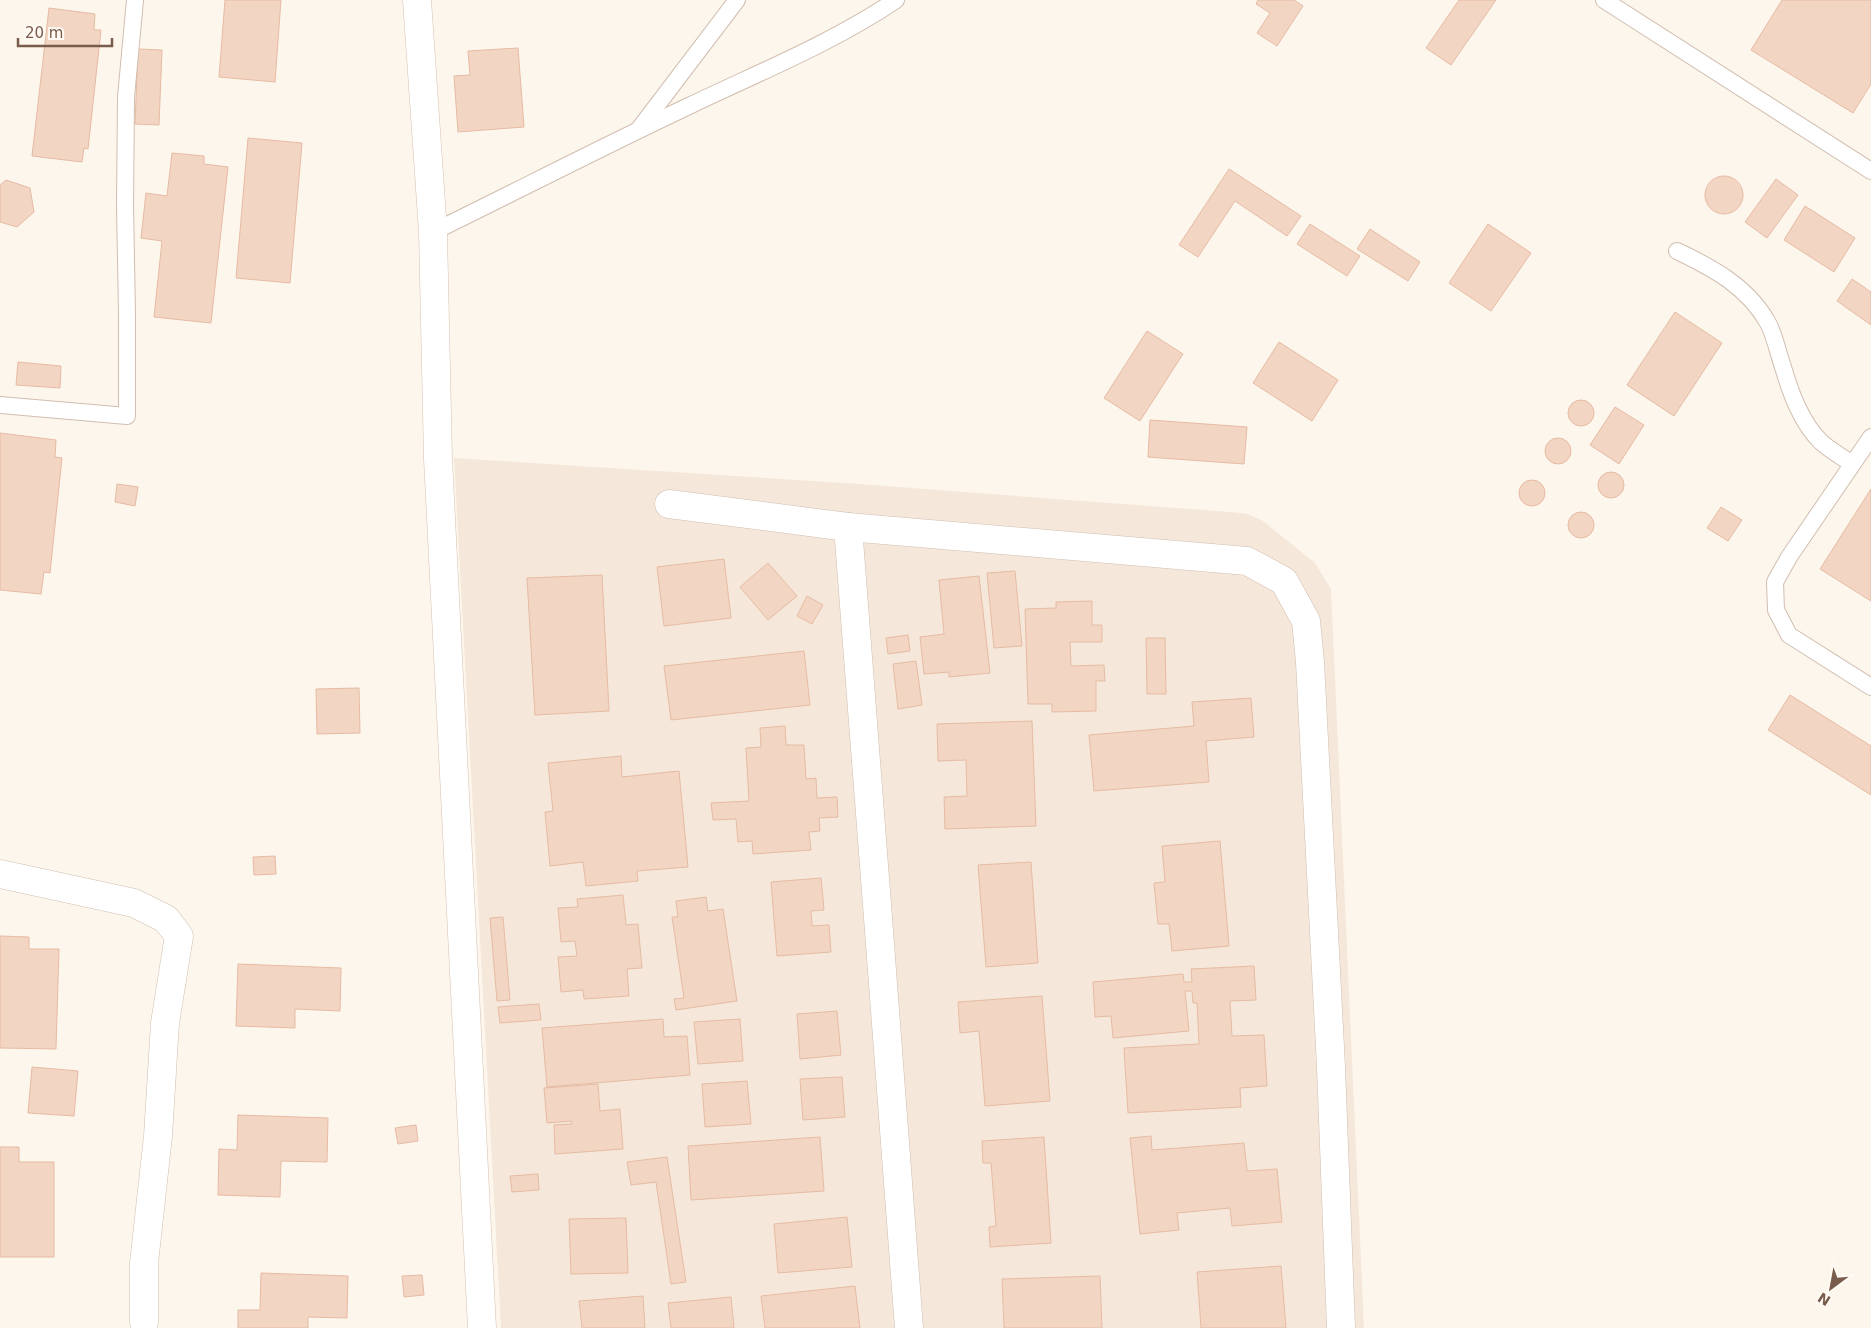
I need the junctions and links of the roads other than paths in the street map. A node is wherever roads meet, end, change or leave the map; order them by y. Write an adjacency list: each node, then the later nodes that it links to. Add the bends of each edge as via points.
1 (135, 0): 10 (lane, via 126,97 127,416)
2 (417, 0): 8 (street)
3 (737, 0): 6 (lane)
4 (896, 0): 6 (lane, via 865,21 822,43)
5 (1604, 0): 7 (lane)
6 (638, 131): 8 (lane)
7 (1871, 171)
8 (433, 232): 18 (street, via 438,460)
9 (1677, 250): 12 (lane, via 1729,279 1752,300 1769,325 1800,413 1821,442)
10 (0, 405)
11 (1871, 437): 12 (lane)
12 (1852, 464): 15 (lane, via 1788,557 1775,582 1776,610 1789,635)
13 (669, 504): 14 (street)
14 (848, 527): 19 (street); 20 (street, via 1247,561 1284,581 1306,621 1310,662)
15 (1871, 687)
16 (0, 874): 17 (street, via 134,904 166,919 179,936 165,1023 158,1136 144,1262)
17 (144, 1322)
18 (482, 1328)
19 (909, 1328)
20 (1342, 1328)

